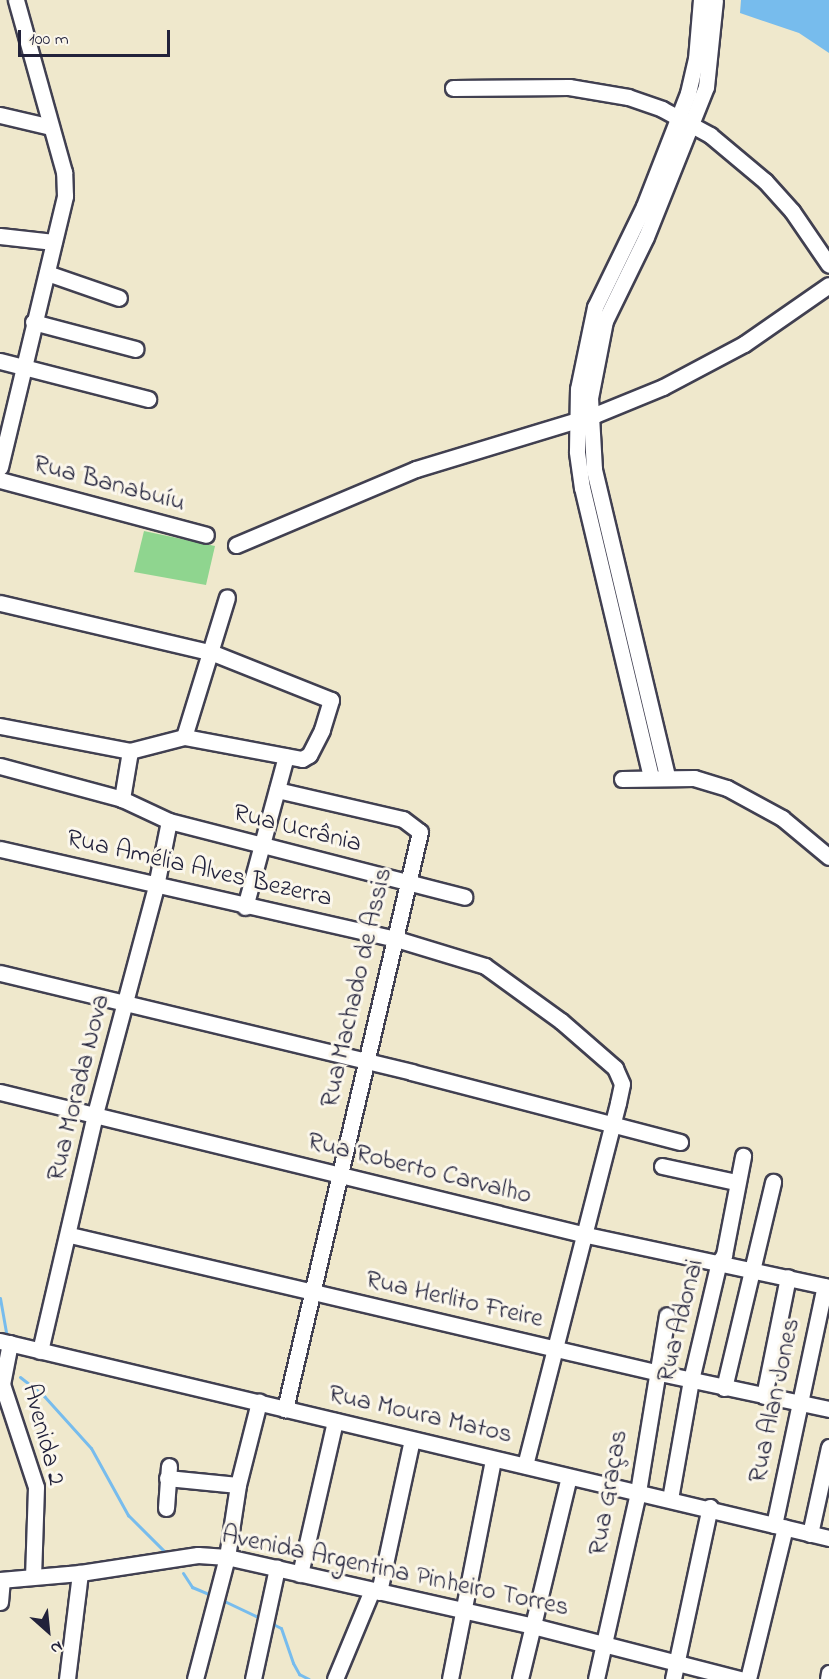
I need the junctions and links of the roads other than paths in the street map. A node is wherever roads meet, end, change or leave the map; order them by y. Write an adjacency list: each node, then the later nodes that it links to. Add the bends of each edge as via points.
1 (16, 0): 7 (street)
2 (701, 0): 6 (street)
3 (715, 0): 6 (street, via 706,87)
4 (453, 88): 6 (street, via 568,87 628,97)
5 (0, 115): 7 (street)
6 (685, 121): 10 (street, via 765,181 792,211); 19 (street, via 646,237 605,321)
7 (51, 127): 9 (street, via 65,190)
8 (0, 236): 9 (street)
9 (54, 242): 11 (street)
10 (829, 265)
11 (46, 273): 13 (street); 14 (street)
12 (829, 285): 19 (street, via 744,344 663,387)
13 (119, 298)
14 (33, 322): 15 (street); 17 (street)
15 (136, 349)
16 (0, 361): 17 (street)
17 (23, 367): 18 (street); 20 (street)
18 (148, 399)
19 (584, 418): 23 (street, via 416,469); 32 (street)
20 (0, 467)
21 (0, 480): 22 (street, Rua Banabuíu)
22 (206, 535)
23 (236, 545)
24 (227, 597): 26 (street)
25 (0, 603): 26 (street)
26 (213, 653): 28 (street); 30 (street, via 327,695 331,707 309,755 302,759)
27 (0, 726): 29 (street)
28 (184, 737): 29 (street); 30 (street)
29 (130, 751): 35 (street)
30 (286, 756): 34 (street)
31 (0, 766): 35 (street)
32 (659, 776): 33 (street); 39 (street, via 694,778 753,799)
33 (622, 779)
34 (277, 790): 37 (street); 40 (street, Rua Machado de Assis, via 403,819 416,826 419,837)
35 (122, 799): 36 (street)
36 (167, 829): 37 (street, Rua Ucrânia); 41 (street, Rua Morada Nova)
37 (262, 846): 40 (street, Rua Ucrânia); 43 (street)
38 (0, 849): 41 (street, Rua Amélia Alves Bezerra)
39 (829, 857)
40 (406, 882): 42 (street, Rua Ucrânia); 44 (street, Rua Machado de Assis)
41 (156, 886): 43 (street, Rua Amélia Alves Bezerra); 46 (street, Rua Morada Nova)
42 (464, 897)
43 (245, 907): 44 (street, Rua Amélia Alves Bezerra)
44 (393, 938): 47 (street, Rua Machado de Assis); 50 (street, Rua Amélia Alves Bezerra, via 496,971 561,1021 620,1075)
45 (0, 972): 46 (street)
46 (126, 1002): 47 (street); 49 (street, Rua Morada Nova)
47 (366, 1061): 50 (street); 54 (street, Rua Machado de Assis)
48 (0, 1092): 49 (street, Rua Roberto Carvalho)
49 (95, 1114): 54 (street, Rua Roberto Carvalho); 58 (street, Rua Morada Nova)
50 (614, 1122): 51 (street); 57 (street)
51 (680, 1142)
52 (743, 1156): 55 (street, Rua Adonai)
53 (662, 1166): 55 (street)
54 (339, 1176): 57 (street, Rua Roberto Carvalho); 63 (street, Rua Machado de Assis)
55 (736, 1182): 59 (street, Rua Adonai, via 724,1255)
56 (773, 1182): 60 (street)
57 (582, 1234): 59 (street, Rua Roberto Carvalho); 66 (street)
58 (70, 1235): 63 (street, Rua Herlito Freire); 67 (street, Rua Morada Nova)
59 (719, 1262): 60 (street, Rua Roberto Carvalho); 69 (street, Rua Adonai)
60 (753, 1269): 61 (street, Rua Roberto Carvalho); 70 (street)
61 (788, 1277): 62 (street, Rua Roberto Carvalho); 71 (street)
62 (827, 1287): 73 (street, Rua Alan Jones)
63 (312, 1293): 66 (street, Rua Herlito Freire); 74 (street, Rua Machado de Assis)
64 (668, 1315): 68 (street, Rua Graças)
65 (5, 1342): 67 (street, Rua Moura Matos); 94 (street, Avenida 2, via 2,1384 36,1488)
66 (554, 1349): 68 (street, Rua Herlito Freire); 80 (street)
67 (40, 1351): 72 (street, Rua Moura Matos)
68 (655, 1372): 69 (street, Rua Herlito Freire); 83 (street, Rua Graças)
69 (691, 1380): 70 (street, Rua Herlito Freire); 84 (street, Rua Adonai)
70 (724, 1388): 71 (street, Rua Herlito Freire)
71 (764, 1396): 73 (street, Rua Herlito Freire)
72 (259, 1402): 74 (street, Rua Moura Matos); 82 (street)
73 (800, 1404): 75 (street, Rua Herlito Freire); 87 (street, Rua Alan Jones)
74 (285, 1408): 76 (street, Rua Moura Matos)
75 (829, 1409)
76 (335, 1421): 77 (street, Rua Moura Matos); 93 (street)
77 (412, 1440): 79 (street, Rua Moura Matos); 96 (street)
78 (829, 1447): 88 (street)
79 (493, 1459): 80 (street, Rua Moura Matos); 98 (street)
80 (525, 1465): 81 (street, Rua Moura Matos)
81 (568, 1477): 83 (street, Rua Moura Matos); 99 (street)
82 (238, 1485): 86 (street, via 168,1472); 90 (street)
83 (638, 1492): 84 (street, Rua Moura Matos); 100 (street, Rua Graças)
84 (670, 1499): 85 (street, Rua Moura Matos)
85 (710, 1507): 87 (street, Rua Moura Matos); 101 (street)
86 (166, 1508)
87 (780, 1526): 88 (street, Rua Moura Matos); 112 (street, Rua Alan Jones)
88 (810, 1534): 89 (street, Rua Moura Matos)
89 (829, 1538)
90 (227, 1557): 91 (street, Avenida Argentina Pinheiro Torres); 92 (street, Avenida Argentina Pinheiro Torres, via 198,1555); 104 (street)
91 (277, 1569): 93 (street, Avenida Argentina Pinheiro Torres); 105 (street)
92 (80, 1573): 94 (street, Avenida Argentina Pinheiro Torres); 103 (street)
93 (300, 1574): 96 (street, Avenida Argentina Pinheiro Torres)
94 (33, 1576): 95 (street, Avenida Argentina Pinheiro Torres)
95 (1, 1580): 97 (street)
96 (376, 1591): 98 (street, Avenida Argentina Pinheiro Torres); 106 (street)
97 (0, 1602)
98 (464, 1611): 99 (street, Avenida Argentina Pinheiro Torres); 107 (street)
99 (533, 1626): 100 (street, Avenida Argentina Pinheiro Torres); 108 (street)
100 (605, 1644): 101 (street, Avenida Argentina Pinheiro Torres); 109 (street, Rua Graças)
101 (677, 1662): 110 (street); 111 (street, Avenida Argentina Pinheiro Torres)
102 (829, 1673): 113 (street)
103 (67, 1679)
104 (195, 1679)
105 (253, 1679)
106 (335, 1679)
107 (450, 1679)
108 (520, 1679)
109 (596, 1679)
110 (673, 1679)
111 (740, 1679)
112 (748, 1679)
113 (828, 1679)

